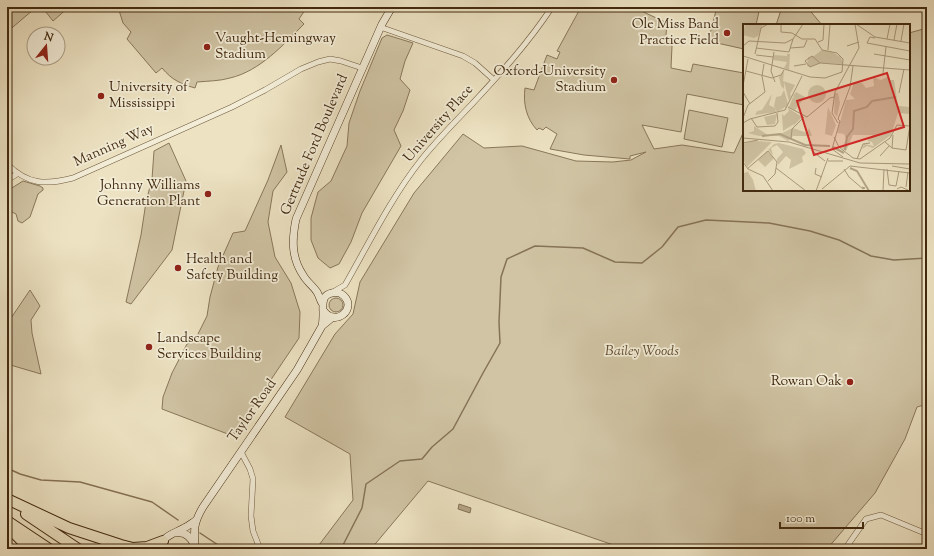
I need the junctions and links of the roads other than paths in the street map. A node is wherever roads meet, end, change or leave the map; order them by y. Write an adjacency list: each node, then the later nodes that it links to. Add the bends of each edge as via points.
1 (392, 7): 3 (street, Gertrude Ford Boulevard)
2 (552, 7): 5 (street, University Place)
3 (380, 27): 4 (street, Gertrude Ford Boulevard); 5 (street, via 463,56)
4 (362, 68): 7 (street, Manning Way, via 330,59 314,64 232,107 73,178 48,182 36,181); 10 (street, Gertrude Ford Boulevard, via 296,219 292,246 296,262)
5 (494, 80): 9 (street, University Place, via 420,161)
6 (7, 164): 7 (street, Manning Way)
7 (17, 174): 8 (street)
8 (7, 180)
9 (345, 285): 11 (street, University Place); 12 (street)
10 (317, 292): 11 (street); 13 (street, Gertrude Ford Boulevard)
11 (330, 293): 12 (street, via 341,294); 13 (street)
12 (347, 299): 14 (street, via 346,311 341,316)
13 (323, 306): 14 (street, via 329,316); 15 (street)
14 (333, 317): 15 (street, Taylor Road)
15 (322, 326): 16 (street, Taylor Road, via 297,370)
16 (241, 452): 19 (street, Taylor Road); 28 (street, via 253,479 251,516)
17 (7, 500): 23 (highway, via 69,528 121,545 133,548); 27 (highway)
18 (7, 521): 26 (highway)
19 (195, 521): 21 (street); 24 (street)
20 (7, 526): 25 (highway)
21 (174, 533): 23 (street); 24 (street, via 189,537)
22 (927, 534): 29 (street, via 881,515 866,519)
23 (162, 545)
24 (195, 548)
25 (30, 549)
26 (49, 549)
27 (78, 549)
28 (260, 549)
29 (845, 549)

